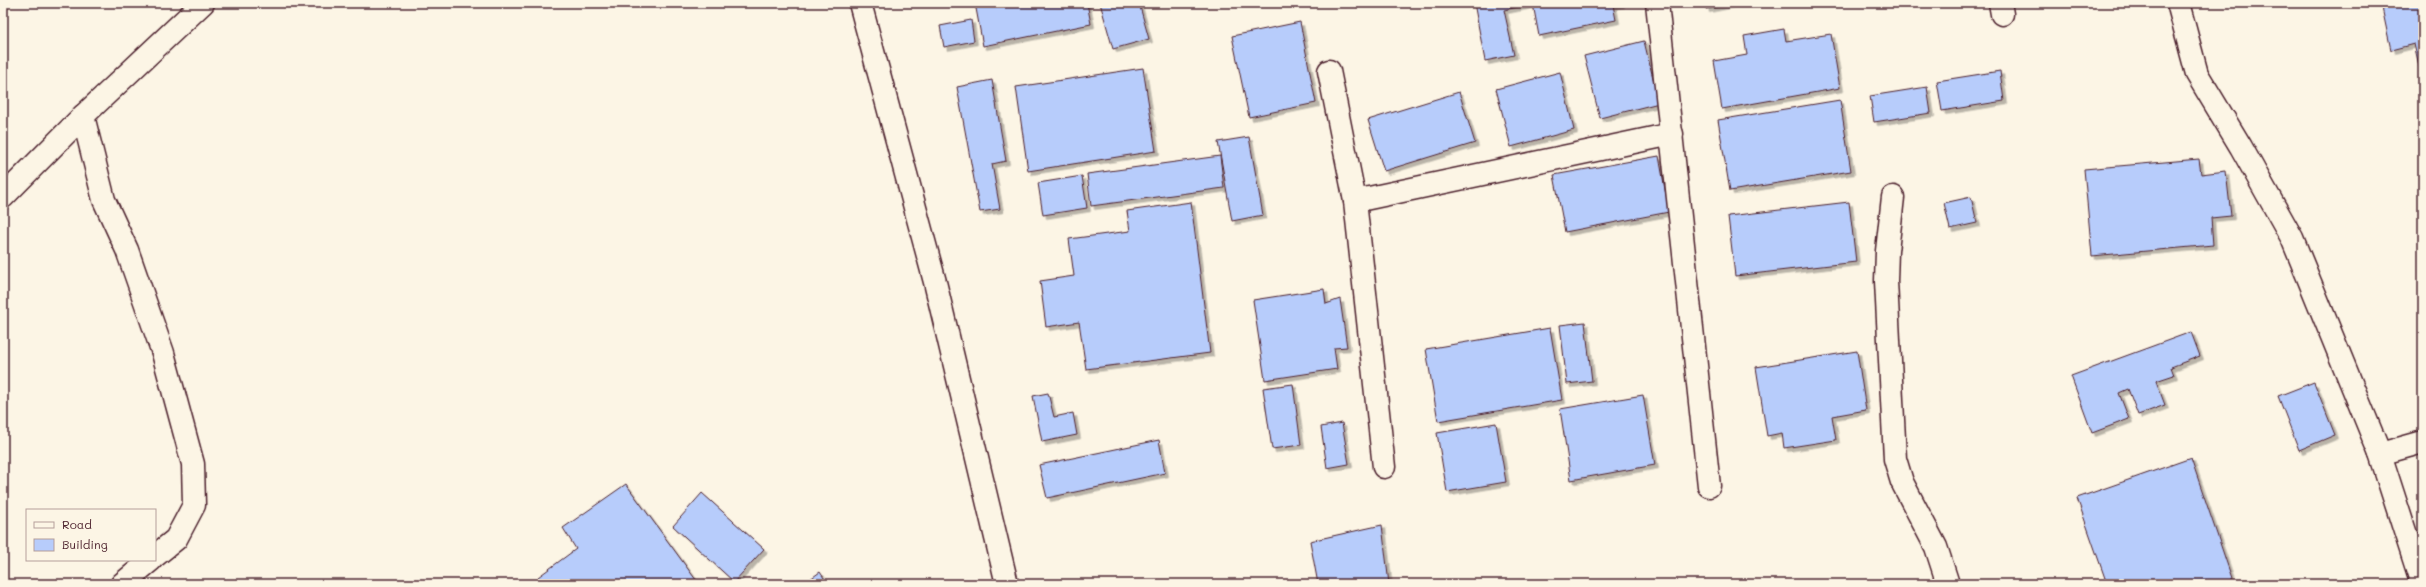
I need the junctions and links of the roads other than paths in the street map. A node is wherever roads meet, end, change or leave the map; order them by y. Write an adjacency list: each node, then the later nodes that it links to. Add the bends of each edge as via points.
1 (203, 3): 6 (street)
2 (860, 3): 18 (street, via 935,282)
3 (1657, 3): 7 (street)
4 (2178, 3): 12 (street, via 2197,74 2292,238)
5 (1329, 71): 10 (street)
6 (83, 116): 8 (street); 15 (street, via 104,200 127,250 163,353 193,464 194,505 176,539)
7 (1672, 134): 10 (street); 14 (street)
8 (3, 198)
9 (1894, 198): 19 (street, via 1886,281 1895,459 1902,482 1936,547)
10 (1355, 202): 13 (street)
11 (2423, 442): 12 (street)
12 (2380, 454): 20 (street)
13 (1384, 467)
14 (1709, 486)
15 (156, 555)
16 (150, 561): 17 (street)
17 (122, 584)
18 (1007, 584)
19 (1948, 584)
20 (2422, 584)

